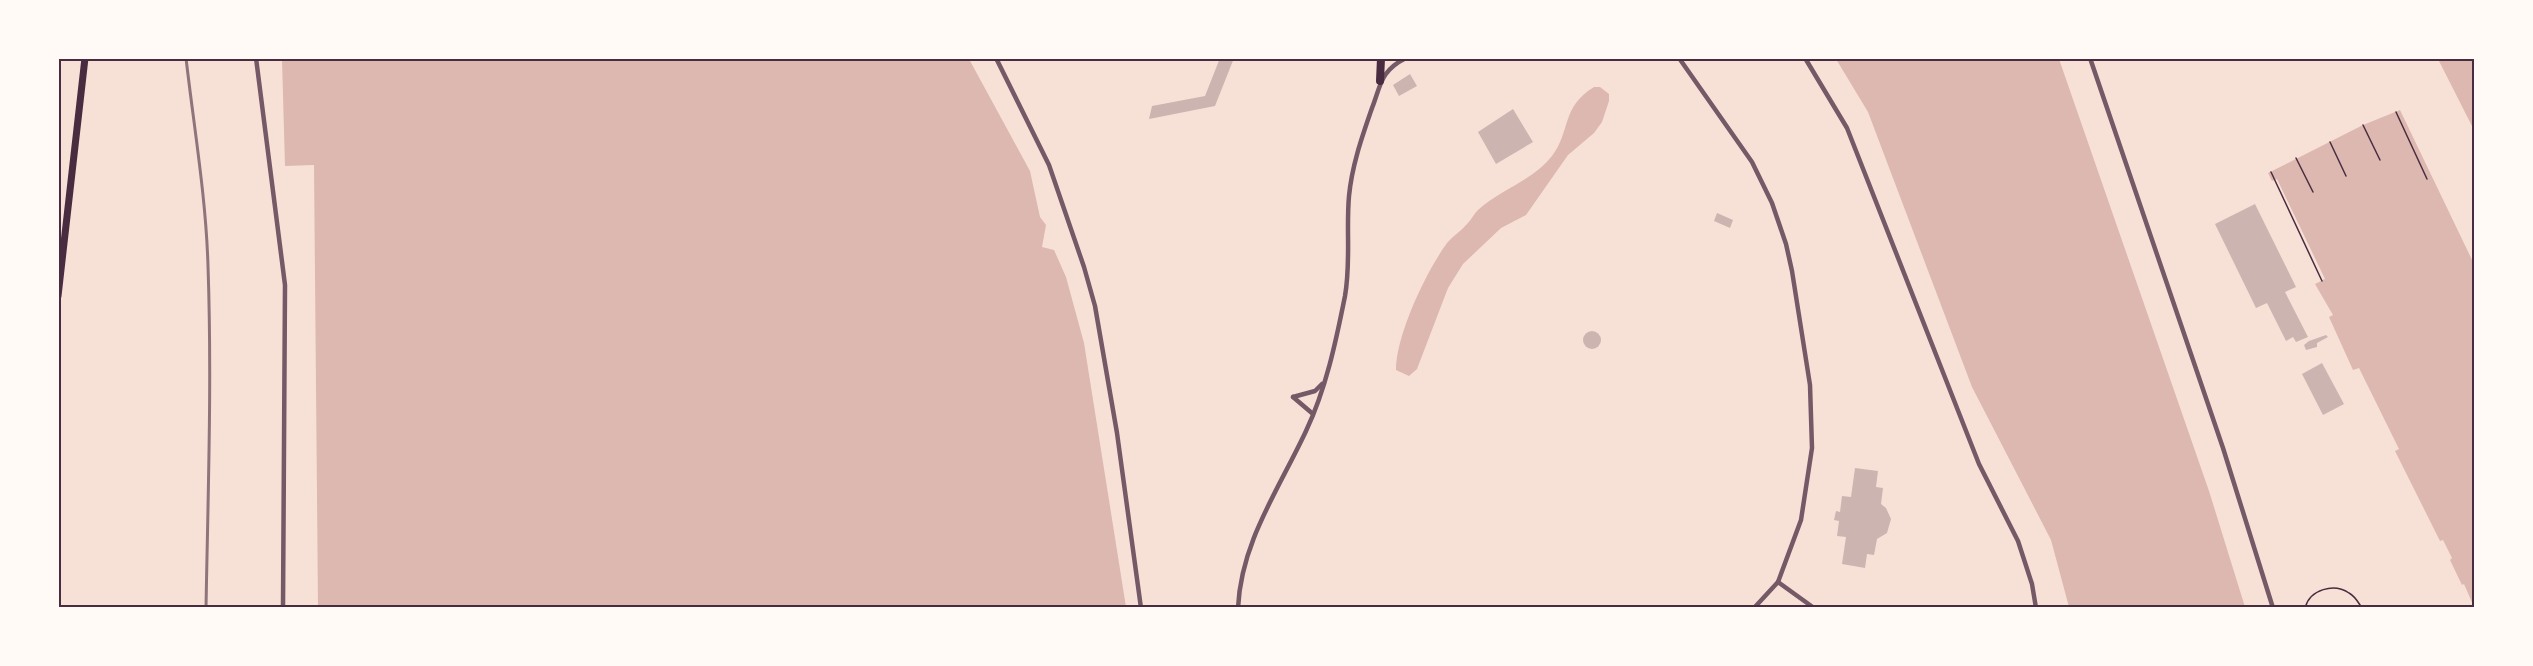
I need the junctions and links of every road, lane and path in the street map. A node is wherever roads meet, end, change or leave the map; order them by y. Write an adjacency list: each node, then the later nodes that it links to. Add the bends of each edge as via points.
1 (85, 58): 21 (main road)
2 (256, 58): 28 (street, via 285,285)
3 (996, 58): 29 (street, via 1049,165 1095,306)
4 (1381, 58): 10 (main road)
5 (1407, 58): 6 (street); 10 (street)
6 (1423, 58)
7 (1679, 58): 27 (street, via 1752,162 1779,220 1792,271 1810,385 1812,448 1801,520)
8 (1805, 58): 33 (street, via 1846,128 1979,464 2018,540)
9 (2090, 58): 34 (street, via 2223,448)
10 (1380, 81): 25 (street, via 1354,161 1349,197 1349,264 1336,340)
11 (2396, 112): 18 (path)
12 (2363, 125): 15 (path)
13 (2330, 142): 17 (path)
14 (2296, 158): 19 (path)
15 (2380, 160)
16 (2271, 172): 23 (path)
17 (2346, 176)
18 (2427, 179)
19 (2313, 192)
20 (58, 217): 21 (main road)
21 (67, 219): 22 (main road)
22 (62, 235): 24 (main road)
23 (2322, 281)
24 (58, 296)
25 (1323, 383): 26 (street); 26 (street, via 1315,391 1293,397)
26 (1313, 414): 30 (street, via 1251,545)
27 (1778, 582): 31 (street); 32 (street)
28 (283, 608)
29 (1141, 608)
30 (1238, 608)
31 (1754, 608)
32 (1814, 608)
33 (2036, 608)
34 (2273, 608)
35 (2305, 608): 36 (path, via 2316,593 2331,588 2350,593)
36 (2362, 608)

